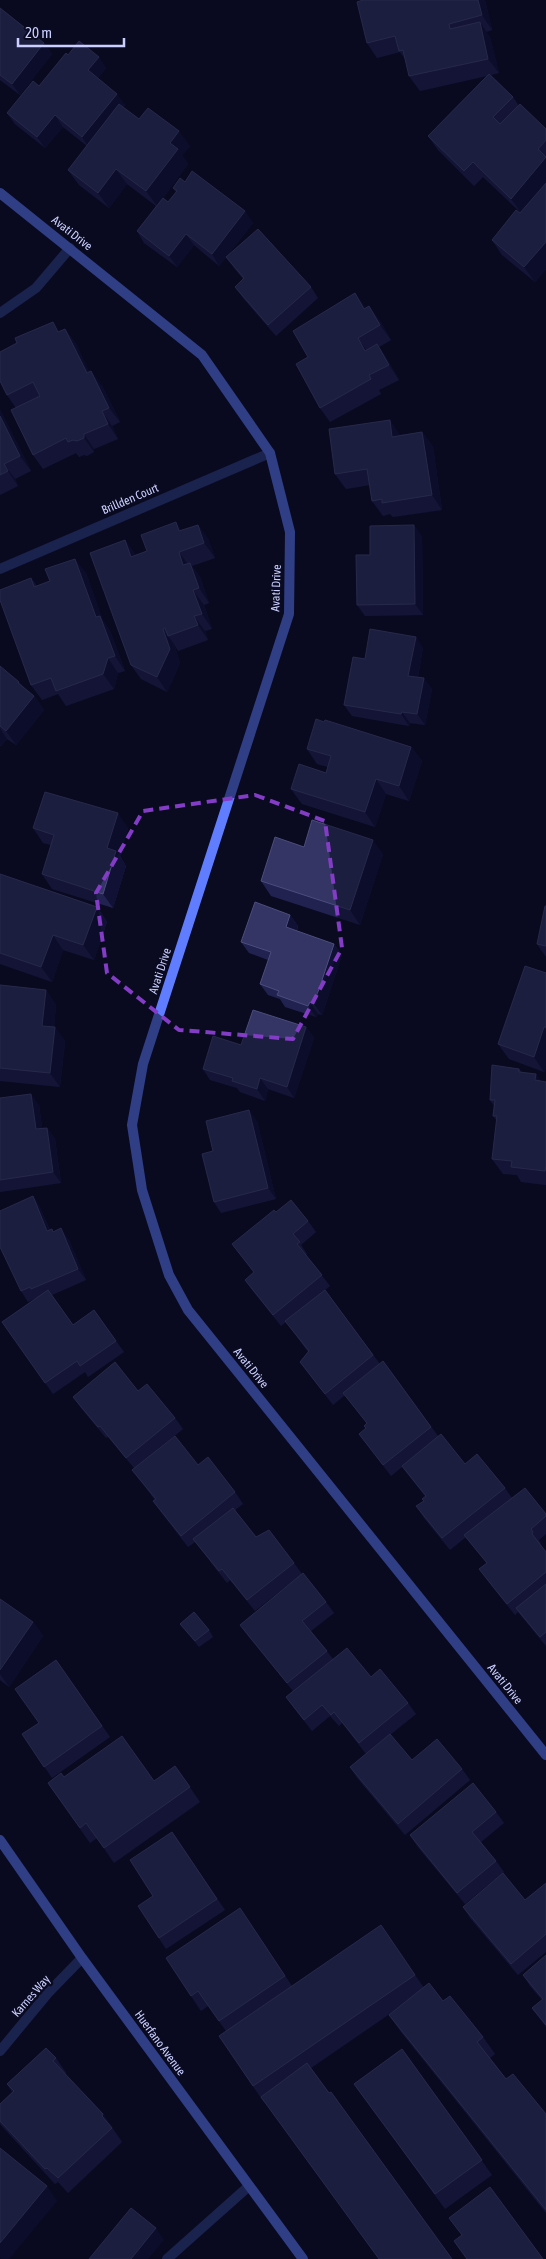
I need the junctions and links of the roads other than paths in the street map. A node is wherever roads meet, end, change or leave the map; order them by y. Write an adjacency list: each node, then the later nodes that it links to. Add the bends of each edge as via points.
1 (0, 193): 2 (street, Avati Drive)
2 (70, 248): 3 (street, via 36,288); 4 (street, Avati Drive, via 202,354)
3 (0, 313)
4 (270, 453): 5 (street, Brillden Court); 6 (street, Avati Drive, via 290,532 289,614 143,1064 132,1125 142,1190 168,1275 188,1310)
5 (0, 569)
6 (546, 1755)
7 (0, 1840): 8 (street, Huerfano Avenue)
8 (82, 1958): 9 (street, Karnes Way); 10 (street, Huerfano Avenue)
9 (0, 2051)
10 (249, 2186): 11 (street); 12 (street, Huerfano Avenue)
11 (167, 2259)
12 (303, 2259)

